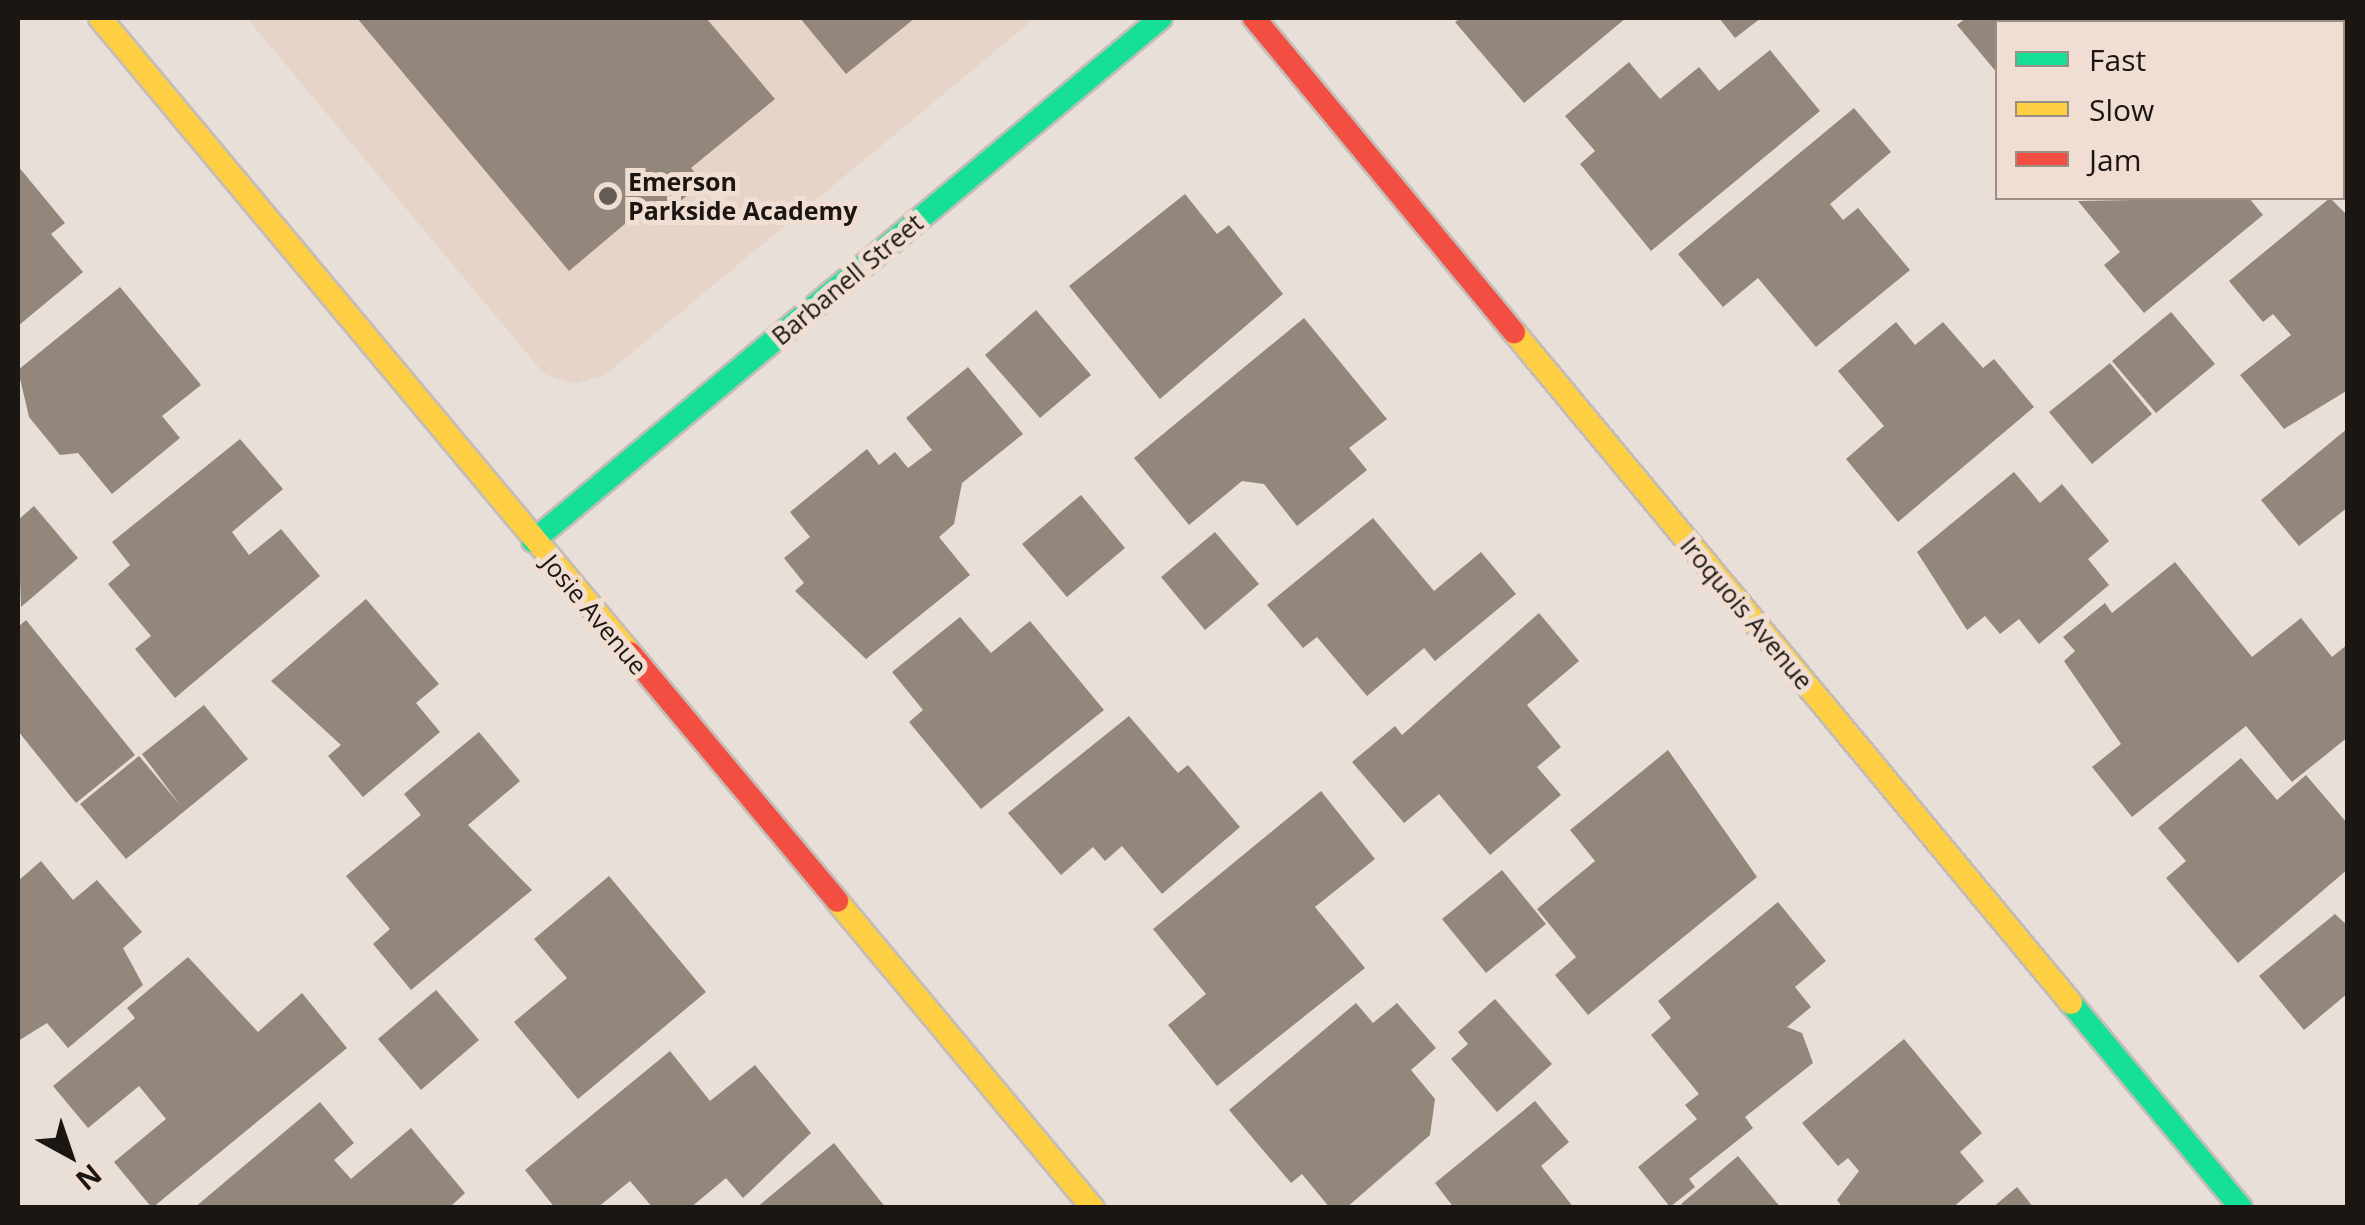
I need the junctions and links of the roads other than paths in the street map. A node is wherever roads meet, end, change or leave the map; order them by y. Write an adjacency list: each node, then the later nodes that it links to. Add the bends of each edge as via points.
1 (100, 18): 4 (street, Josie Avenue)
2 (1161, 18): 4 (street, Barbanell Street)
3 (1254, 18): 6 (street, Iroquois Avenue)
4 (532, 540): 5 (street, Josie Avenue)
5 (1093, 1208)
6 (2241, 1208)

